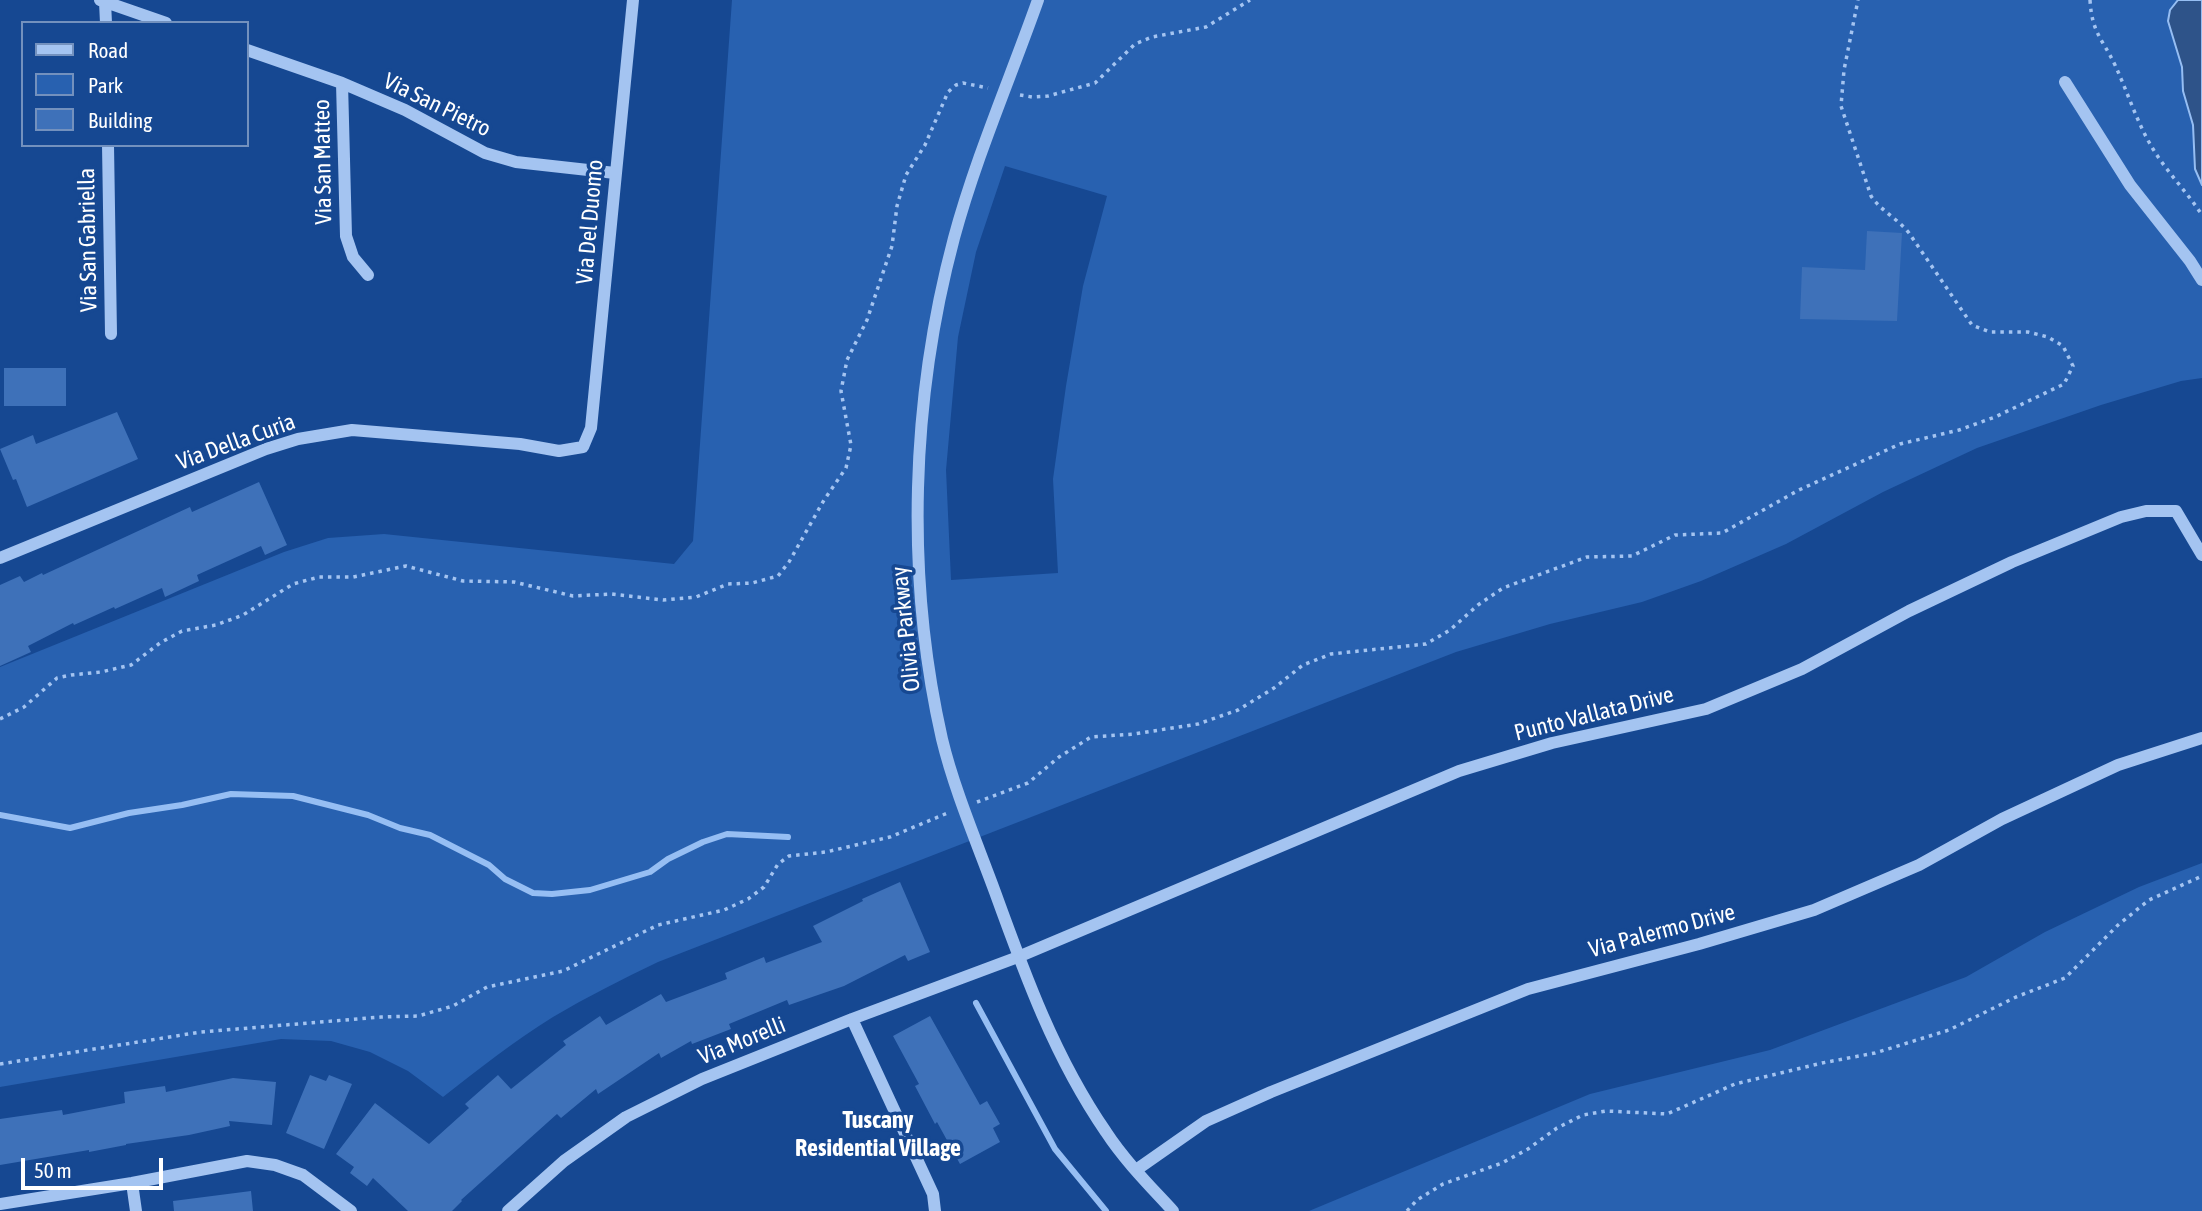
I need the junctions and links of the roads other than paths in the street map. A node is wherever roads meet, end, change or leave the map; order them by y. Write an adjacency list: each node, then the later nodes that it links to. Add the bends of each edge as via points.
1 (633, 0): 10 (street, Via Del Duomo)
2 (1038, 0): 18 (street, Olivia Parkway, via 954,237 926,384 919,462 918,542 932,689 943,742)
3 (103, 1): 4 (street); 5 (street)
4 (106, 21)
5 (160, 21)
6 (248, 50): 8 (street, Via San Pietro)
7 (2065, 82): 12 (street, via 2130,186)
8 (342, 83): 10 (street, Via San Pietro, via 485,153 516,162); 11 (street, Via San Matteo, via 346,236 353,257)
9 (107, 147): 13 (street, Via San Gabriella)
10 (615, 173): 14 (street, Via Del Duomo, via 591,428)
11 (368, 275)
12 (2202, 280)
13 (111, 334)
14 (583, 447): 16 (street, Via Della Curia, via 559,451 352,430 325,433 267,449)
15 (2202, 555): 18 (street, Punto Vallata Drive, via 2176,511 2121,517 2012,562 1801,669 1706,709 1552,743 1459,771)
16 (0, 558)
17 (2202, 738): 20 (street, Via Palermo Drive, via 2119,765 2002,819 1919,865 1814,910 1528,989 1271,1092 1206,1121)
18 (1018, 957): 19 (street, Via Morelli); 20 (street, Olivia Parkway, via 1069,1071 1107,1135)
19 (852, 1019): 25 (street, Via Morelli, via 702,1079 626,1117 564,1161); 26 (street, via 933,1194)
20 (1136, 1170): 27 (street, Olivia Parkway)
21 (132, 1183): 22 (street); 23 (street); 24 (street, via 247,1161 303,1175)
22 (0, 1204)
23 (136, 1211)
24 (351, 1211)
25 (508, 1211)
26 (934, 1211)
27 (1173, 1211)

